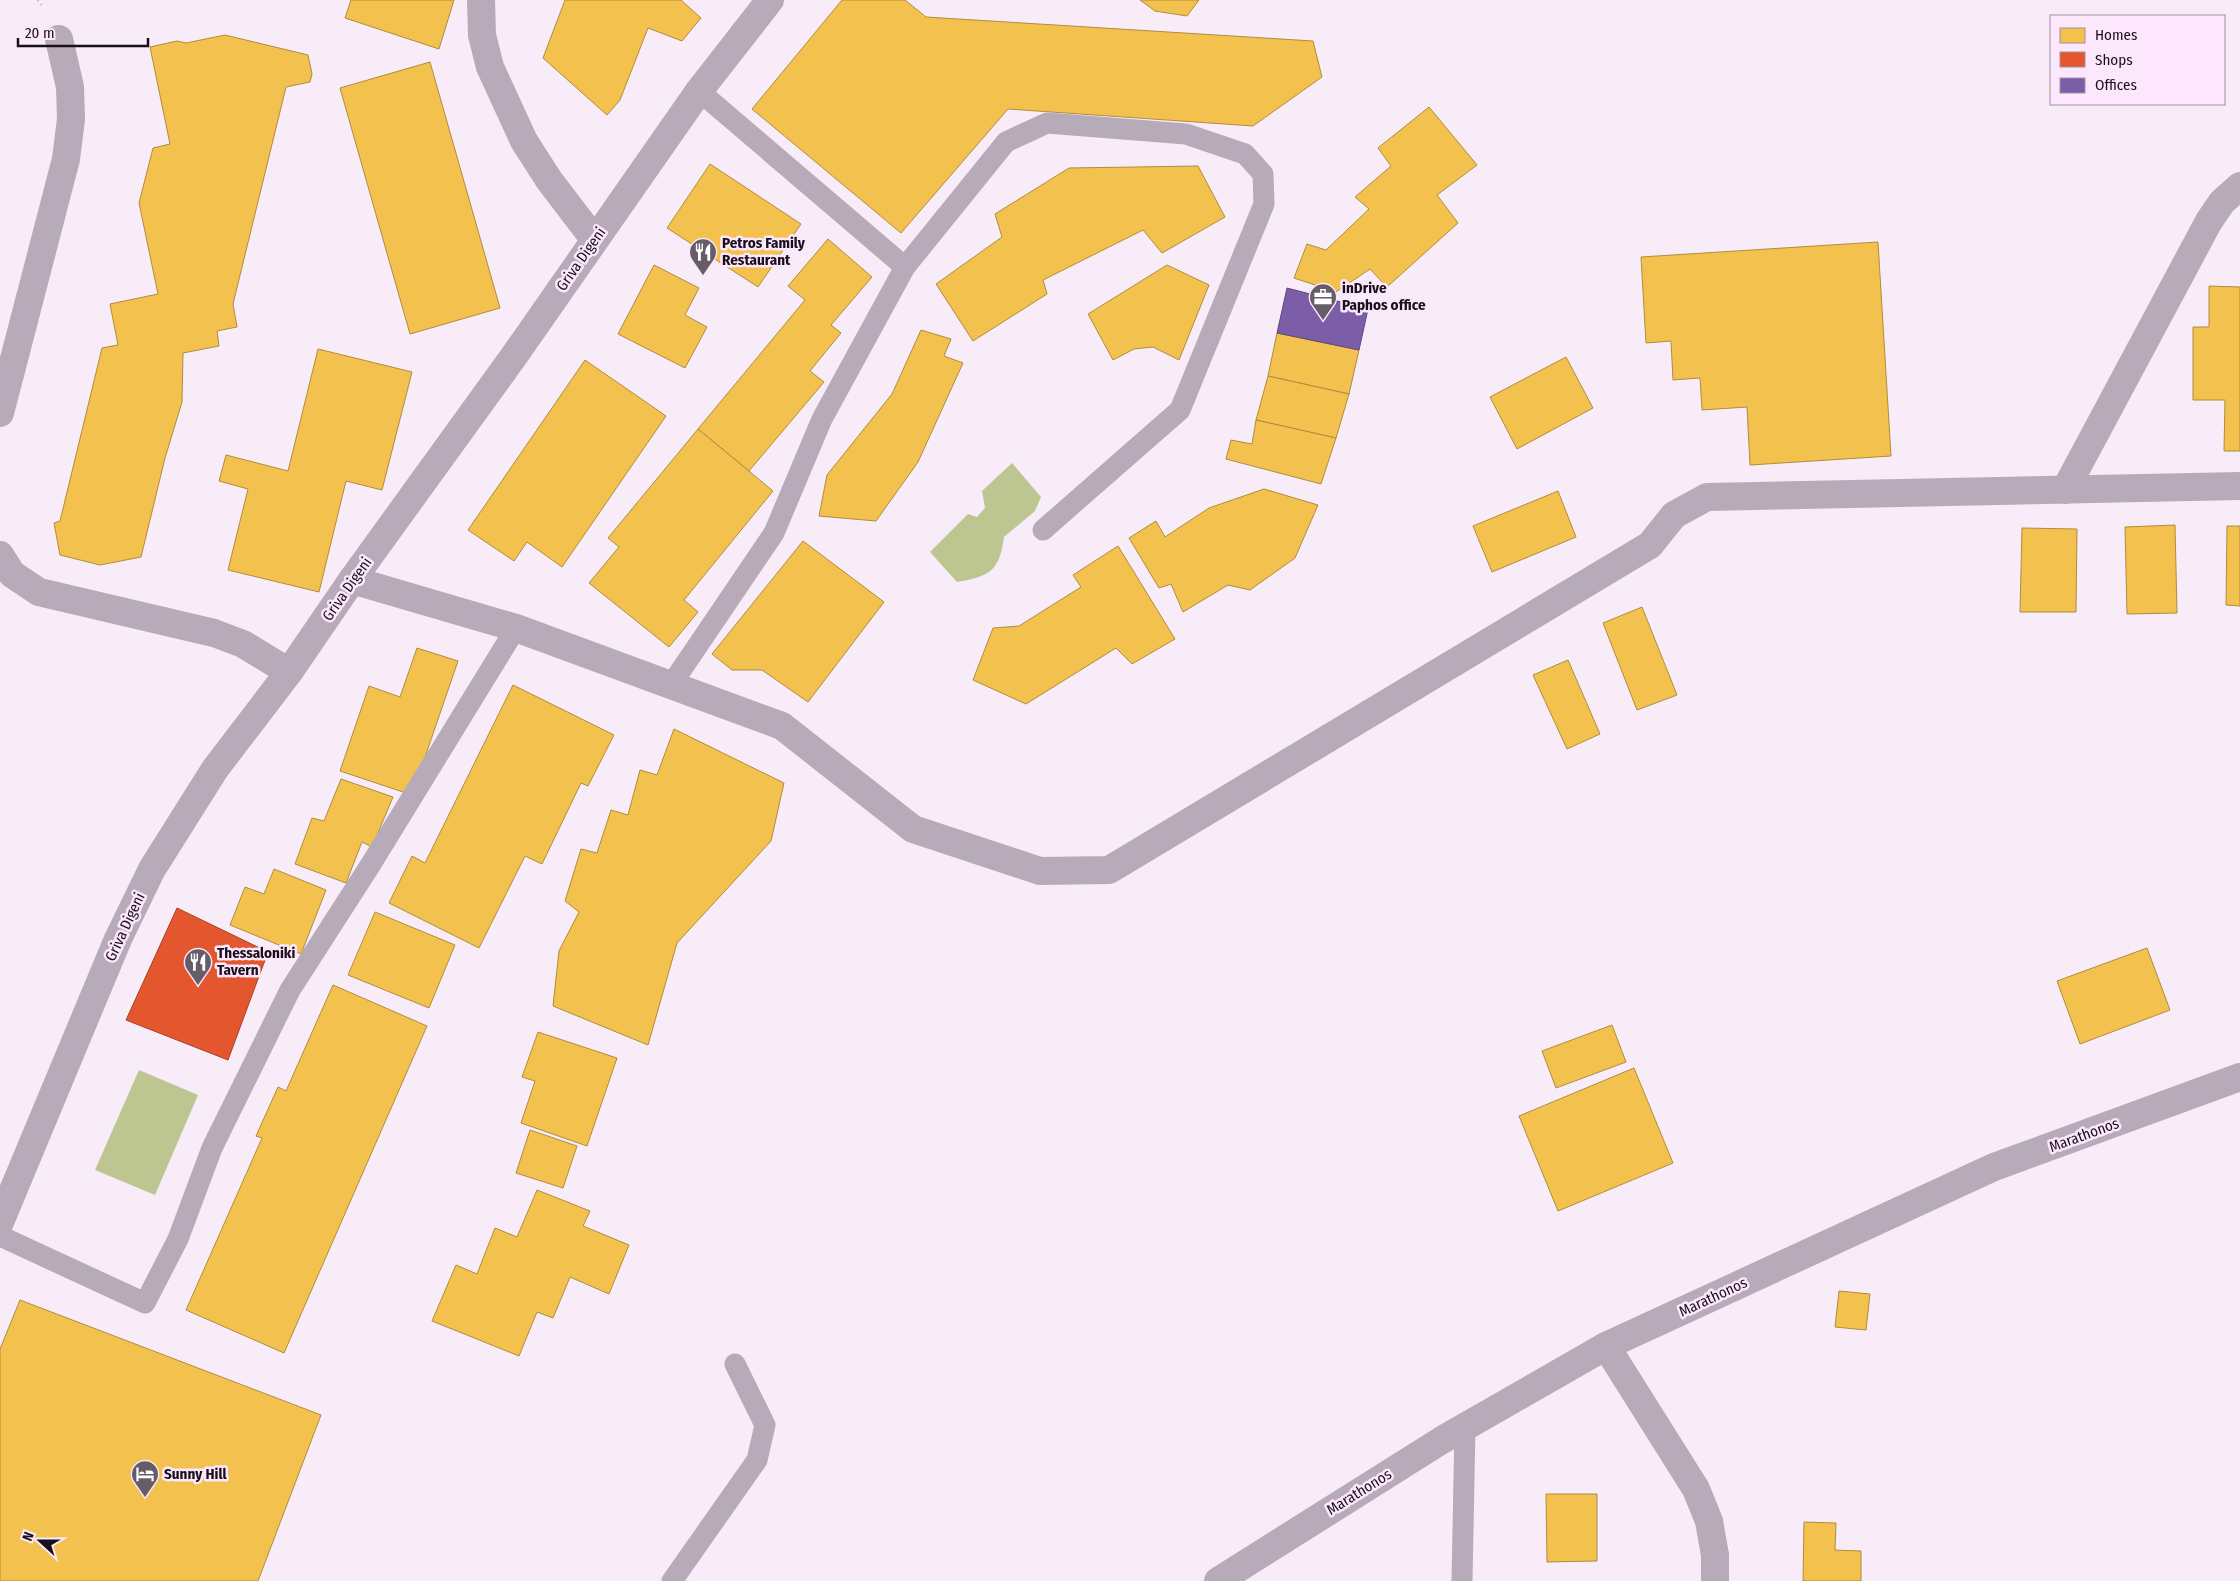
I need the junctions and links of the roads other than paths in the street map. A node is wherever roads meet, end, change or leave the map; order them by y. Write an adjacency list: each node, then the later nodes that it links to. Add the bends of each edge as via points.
1 (481, 0): 6 (street, via 482,34 490,67 524,141 548,180)
2 (770, 0): 4 (main road, Griva Digeni)
3 (59, 39): 8 (street, via 70,87 71,119 66,159)
4 (699, 91): 6 (main road, Griva Digeni); 7 (lane)
5 (2240, 186): 10 (street, via 2222,202 2209,221)
6 (594, 239): 13 (main road, Griva Digeni, via 509,364)
7 (905, 267): 11 (lane, via 1006,142 1047,123 1186,134 1245,154 1262,174 1264,204 1180,410); 16 (lane, via 822,419 774,533)
8 (0, 413)
9 (2240, 486): 10 (street)
10 (2064, 490): 16 (street, via 1707,497 1674,515 1650,546 1109,870 1040,871 913,828 782,726)
11 (1043, 530)
12 (0, 555): 15 (street, via 12,574 39,592 214,632 243,644)
13 (352, 580): 14 (street); 15 (main road, Griva Digeni)
14 (516, 628): 16 (street); 19 (lane, via 290,990 212,1148 178,1239 145,1303)
15 (290, 672): 18 (main road, Griva Digeni, via 215,768 152,869 118,939)
16 (671, 685)
17 (2240, 1078): 20 (street, Marathonos, via 1994,1167)
18 (0, 1222)
19 (0, 1236)
20 (1606, 1346): 22 (street, Marathonos); 26 (street, via 1696,1489 1709,1521 1715,1555)
21 (735, 1364): 23 (lane, via 765,1425 757,1460)
22 (1465, 1427): 24 (street, Marathonos); 25 (lane)
23 (672, 1581)
24 (1218, 1581)
25 (1462, 1581)
26 (1715, 1581)

